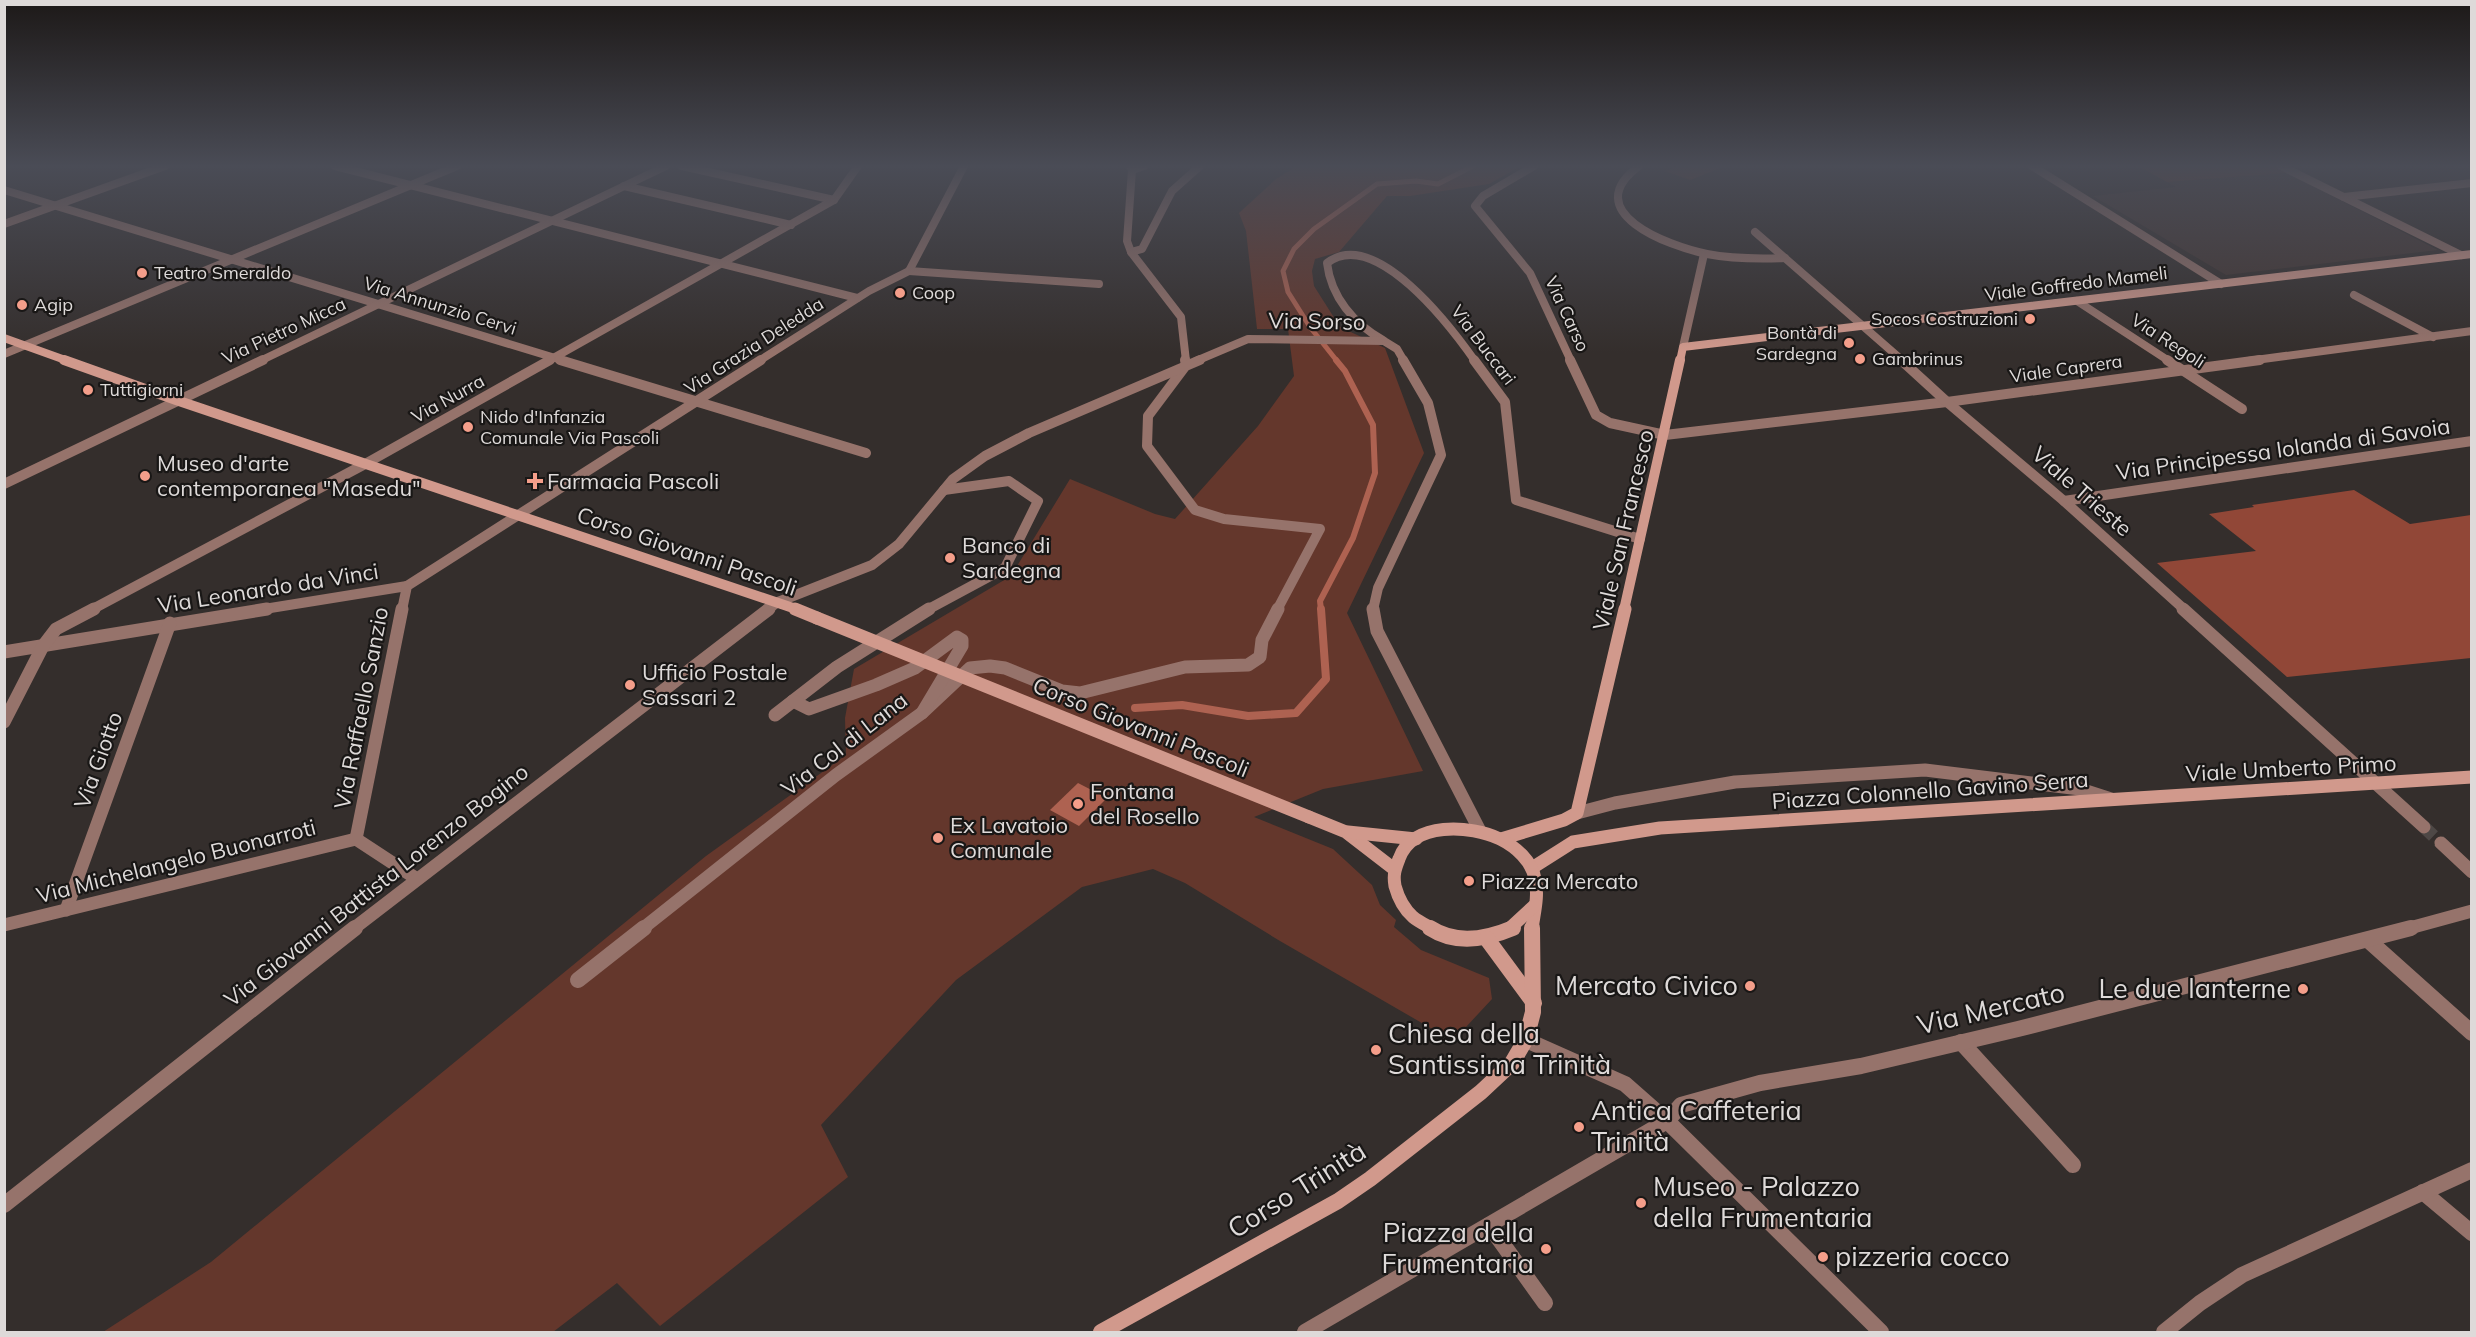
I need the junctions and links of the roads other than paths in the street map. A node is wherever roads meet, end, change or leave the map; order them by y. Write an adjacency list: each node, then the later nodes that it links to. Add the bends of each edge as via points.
1 (129, 228): 19 (street, Via Annunzio Cervi)
2 (306, 228): 19 (street)
3 (538, 228): 27 (street, Via Pietro Micca)
4 (577, 228): 20 (street)
5 (785, 228): 20 (street, Via Nurra)
6 (931, 228): 21 (street)
7 (1128, 228): 14 (street)
8 (1153, 228): 14 (street, via 1142,249)
9 (1492, 228): 43 (street, Via Carso, via 1530,273 1596,415 1610,423)
10 (1641, 228): 15 (street)
11 (2132, 228): 23 (street)
12 (2407, 228): 17 (street)
13 (1755, 232): 18 (street, Viale Trieste)
14 (1131, 252): 37 (street, via 1181,317)
15 (1704, 254): 18 (street); 34 (street, Viale San Francesco)
16 (2472, 254): 17 (main road, Viale Goffredo Mameli)
17 (2461, 255): 23 (main road, Viale Goffredo Mameli)
18 (1785, 258): 28 (street, Viale Trieste)
19 (231, 260): 27 (street, Via Annunzio Cervi); 33 (street)
20 (721, 264): 25 (street); 36 (street, Via Nurra)
21 (909, 271): 22 (street); 25 (street, Via Grazia Deledda)
22 (1099, 284)
23 (2221, 284): 26 (main road, Viale Goffredo Mameli)
24 (2354, 295): 30 (street)
25 (857, 298): 40 (street, Via Grazia Deledda)
26 (2077, 301): 28 (main road, Viale Goffredo Mameli); 38 (street, Via Regoli)
27 (378, 304): 36 (street, Via Annunzio Cervi); 39 (street, Via Pietro Micca)
28 (1864, 326): 34 (main road, Viale Goffredo Mameli); 41 (street, Viale Trieste)
29 (2472, 331): 30 (street, Viale Caprera)
30 (2433, 337): 38 (street, Viale Caprera)
31 (4, 338): 33 (main road, Corso Giovanni Pascoli)
32 (1384, 341): 37 (street, Via Sorso, via 1248,339); 51 (street, Via Buccari, via 1359,325 1337,292 1327,274 1328,263 1335,256 1354,254 1378,262 1444,318 1505,402 1516,500); 66 (street, Via Sorso, via 1397,349 1428,403 1441,455 1378,588 1373,611 1377,631)
33 (26, 345): 35 (street); 39 (main road, Corso Giovanni Pascoli)
34 (1683, 347): 43 (main road, Viale San Francesco)
35 (4, 354)
36 (553, 359): 40 (street, Via Annunzio Cervi); 46 (street, Via Nurra)
37 (1186, 365): 48 (street, Via Sorso, via 1029,433 985,456); 58 (street, via 1148,416 1147,446 1195,510 1224,519 1320,529 1262,640 1260,657 1248,665 1185,667 1080,693 1062,691 1005,668 970,668)
38 (2182, 370): 41 (street, Viale Caprera); 42 (street, Via Regoli)
39 (176, 400): 46 (main road, Corso Giovanni Pascoli); 47 (street, Via Pietro Micca)
40 (697, 402): 45 (street, Via Annunzio Cervi); 50 (street, Via Grazia Deledda)
41 (1947, 402): 43 (street, Viale Caprera); 49 (street, Viale Trieste)
42 (2242, 410)
43 (1665, 435): 51 (main road, Viale San Francesco)
44 (2472, 441): 49 (street, Via Principessa Iolanda di Savoia)
45 (866, 453)
46 (365, 464): 50 (main road, Corso Giovanni Pascoli); 55 (street, Via Nurra, via 56,629)
47 (4, 484)
48 (944, 490): 53 (street, Via Sorso, via 899,544 872,565); 57 (street, via 1009,481 1038,501 1005,568 909,620)
49 (2064, 501): 62 (street, Viale Trieste)
50 (519, 516): 52 (street, Via Leonardo da Vinci); 53 (main road, Corso Giovanni Pascoli)
51 (1640, 539): 64 (main road, Viale San Francesco)
52 (407, 586): 54 (street, Via Leonardo da Vinci); 68 (street, Via Raffaello Sanzio)
53 (778, 602): 67 (main road, Corso Giovanni Pascoli, bridge); 75 (street, Via Giovanni Battista Lorenzo Bogino)
54 (170, 623): 55 (street, Via Leonardo da Vinci); 77 (street, Via Giotto)
55 (43, 646): 56 (street, Via Leonardo da Vinci); 60 (street, Via Nurra)
56 (4, 652)
57 (793, 701): 58 (street, Via Col di Lana, via 809,709 831,701 917,666 957,637 962,645); 59 (street)
58 (922, 713): 82 (street, Via Col di Lana, via 836,775)
59 (775, 715)
60 (4, 722)
61 (2472, 777): 62 (main road, Viale Umberto Primo)
62 (2379, 784): 63 (main road, Viale Umberto Primo); 65 (street, Viale Trieste)
63 (2113, 800): 64 (street, Piazza Colonnello Gavino Serra, via 2080,789 1925,770 1735,782); 72 (main road, Piazza Colonnello Gavino Serra, via 1660,828 1573,842)
64 (1577, 813): 69 (main road, Piazza Colonnello Gavino Serra)
65 (2424, 827)
66 (1480, 831): 69 (main road); 70 (main road, via 1435,831)
67 (1346, 832): 70 (main road, Corso Giovanni Pascoli); 73 (main road, Corso Giovanni Pascoli)
68 (356, 839): 75 (street); 77 (street, Via Michelangelo Buonarroti)
69 (1502, 839): 72 (main road, via 1520,852)
70 (1416, 840): 73 (main road, via 1402,853)
71 (2441, 843): 74 (street)
72 (1532, 868): 76 (main road, via 1538,887)
73 (1394, 869): 80 (main road, via 1394,887 1402,905 1417,921 1438,933)
74 (2472, 872)
75 (417, 879): 91 (street, Via Giovanni Battista Lorenzo Bogino)
76 (1535, 904): 80 (main road, via 1526,921); 83 (main road, via 1530,936)
77 (66, 910): 79 (street, Via Michelangelo Buonarroti)
78 (2472, 911): 81 (street, Via Mercato)
79 (4, 925)
80 (1487, 939): 83 (main road)
81 (2368, 940): 84 (street); 86 (street, Via Mercato)
82 (578, 980)
83 (1534, 1003): 85 (main road)
84 (2472, 1032)
85 (1526, 1040): 87 (street, via 1625,1084); 95 (main road, Corso Trinità, via 1507,1070 1347,1195)
86 (1961, 1042): 87 (street, Via Mercato, via 1862,1066 1760,1083 1681,1105); 88 (street)
87 (1667, 1121): 92 (street, Via Mercato); 97 (street)
88 (2073, 1165)
89 (2472, 1170): 90 (street)
90 (2423, 1192): 93 (street); 98 (street, via 2242,1275)
91 (4, 1205)
92 (1489, 1225): 94 (street); 96 (street, Via Mercato)
93 (2472, 1233)
94 (1545, 1303)
95 (1101, 1332)
96 (1305, 1332)
97 (1881, 1332)
98 (2164, 1332)

